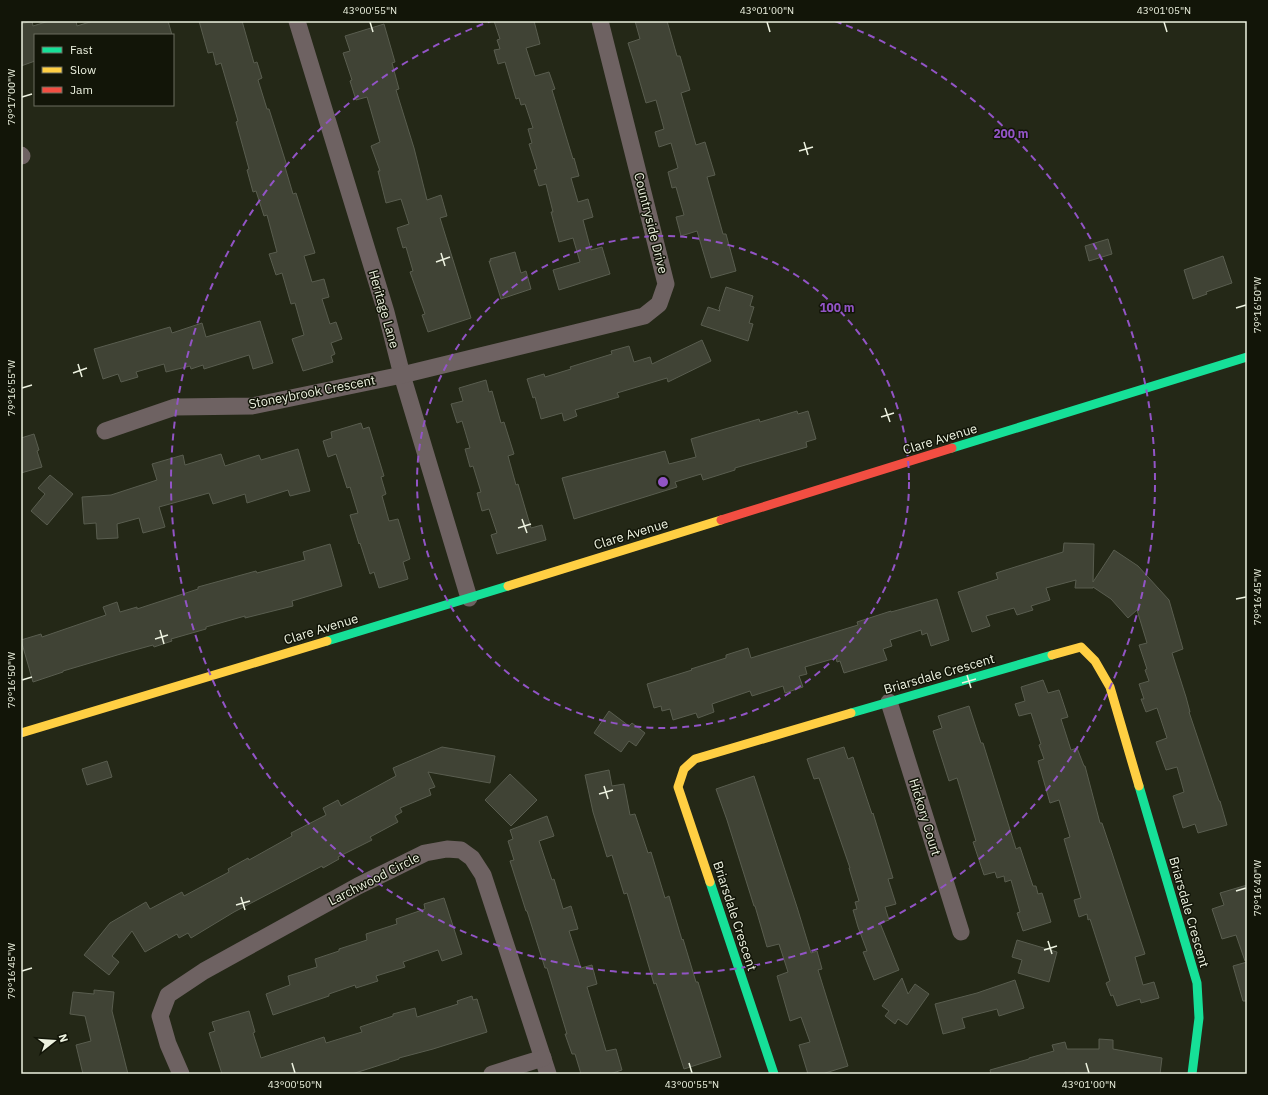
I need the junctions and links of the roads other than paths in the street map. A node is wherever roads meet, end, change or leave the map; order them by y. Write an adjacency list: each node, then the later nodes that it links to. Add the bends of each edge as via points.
1 (297, 21): 4 (street, Heritage Lane, via 386,312)
2 (600, 21): 4 (street, Countryside Drive, via 666,284 659,304 644,316)
3 (1247, 357): 6 (street, Clare Avenue)
4 (402, 375): 5 (street, Stoneybrook Crescent, via 252,406 175,407); 6 (street, Heritage Lane)
5 (105, 431)
6 (469, 598): 8 (street, Clare Avenue)
7 (889, 702): 9 (street, Hickory Court); 13 (street, Briarsdale Crescent, via 695,759 684,769 678,787); 14 (street, Briarsdale Crescent, via 1081,647 1095,661 1110,687 1197,983 1199,1018)
8 (21, 734)
9 (961, 932)
10 (545, 1066): 11 (street, Larchwood Circle, via 483,875 472,858 462,850 447,849 425,853 358,886 204,971 168,994 160,1016); 12 (street, Larchwood Circle)
11 (180, 1074)
12 (492, 1074)
13 (774, 1074)
14 (1192, 1074)

